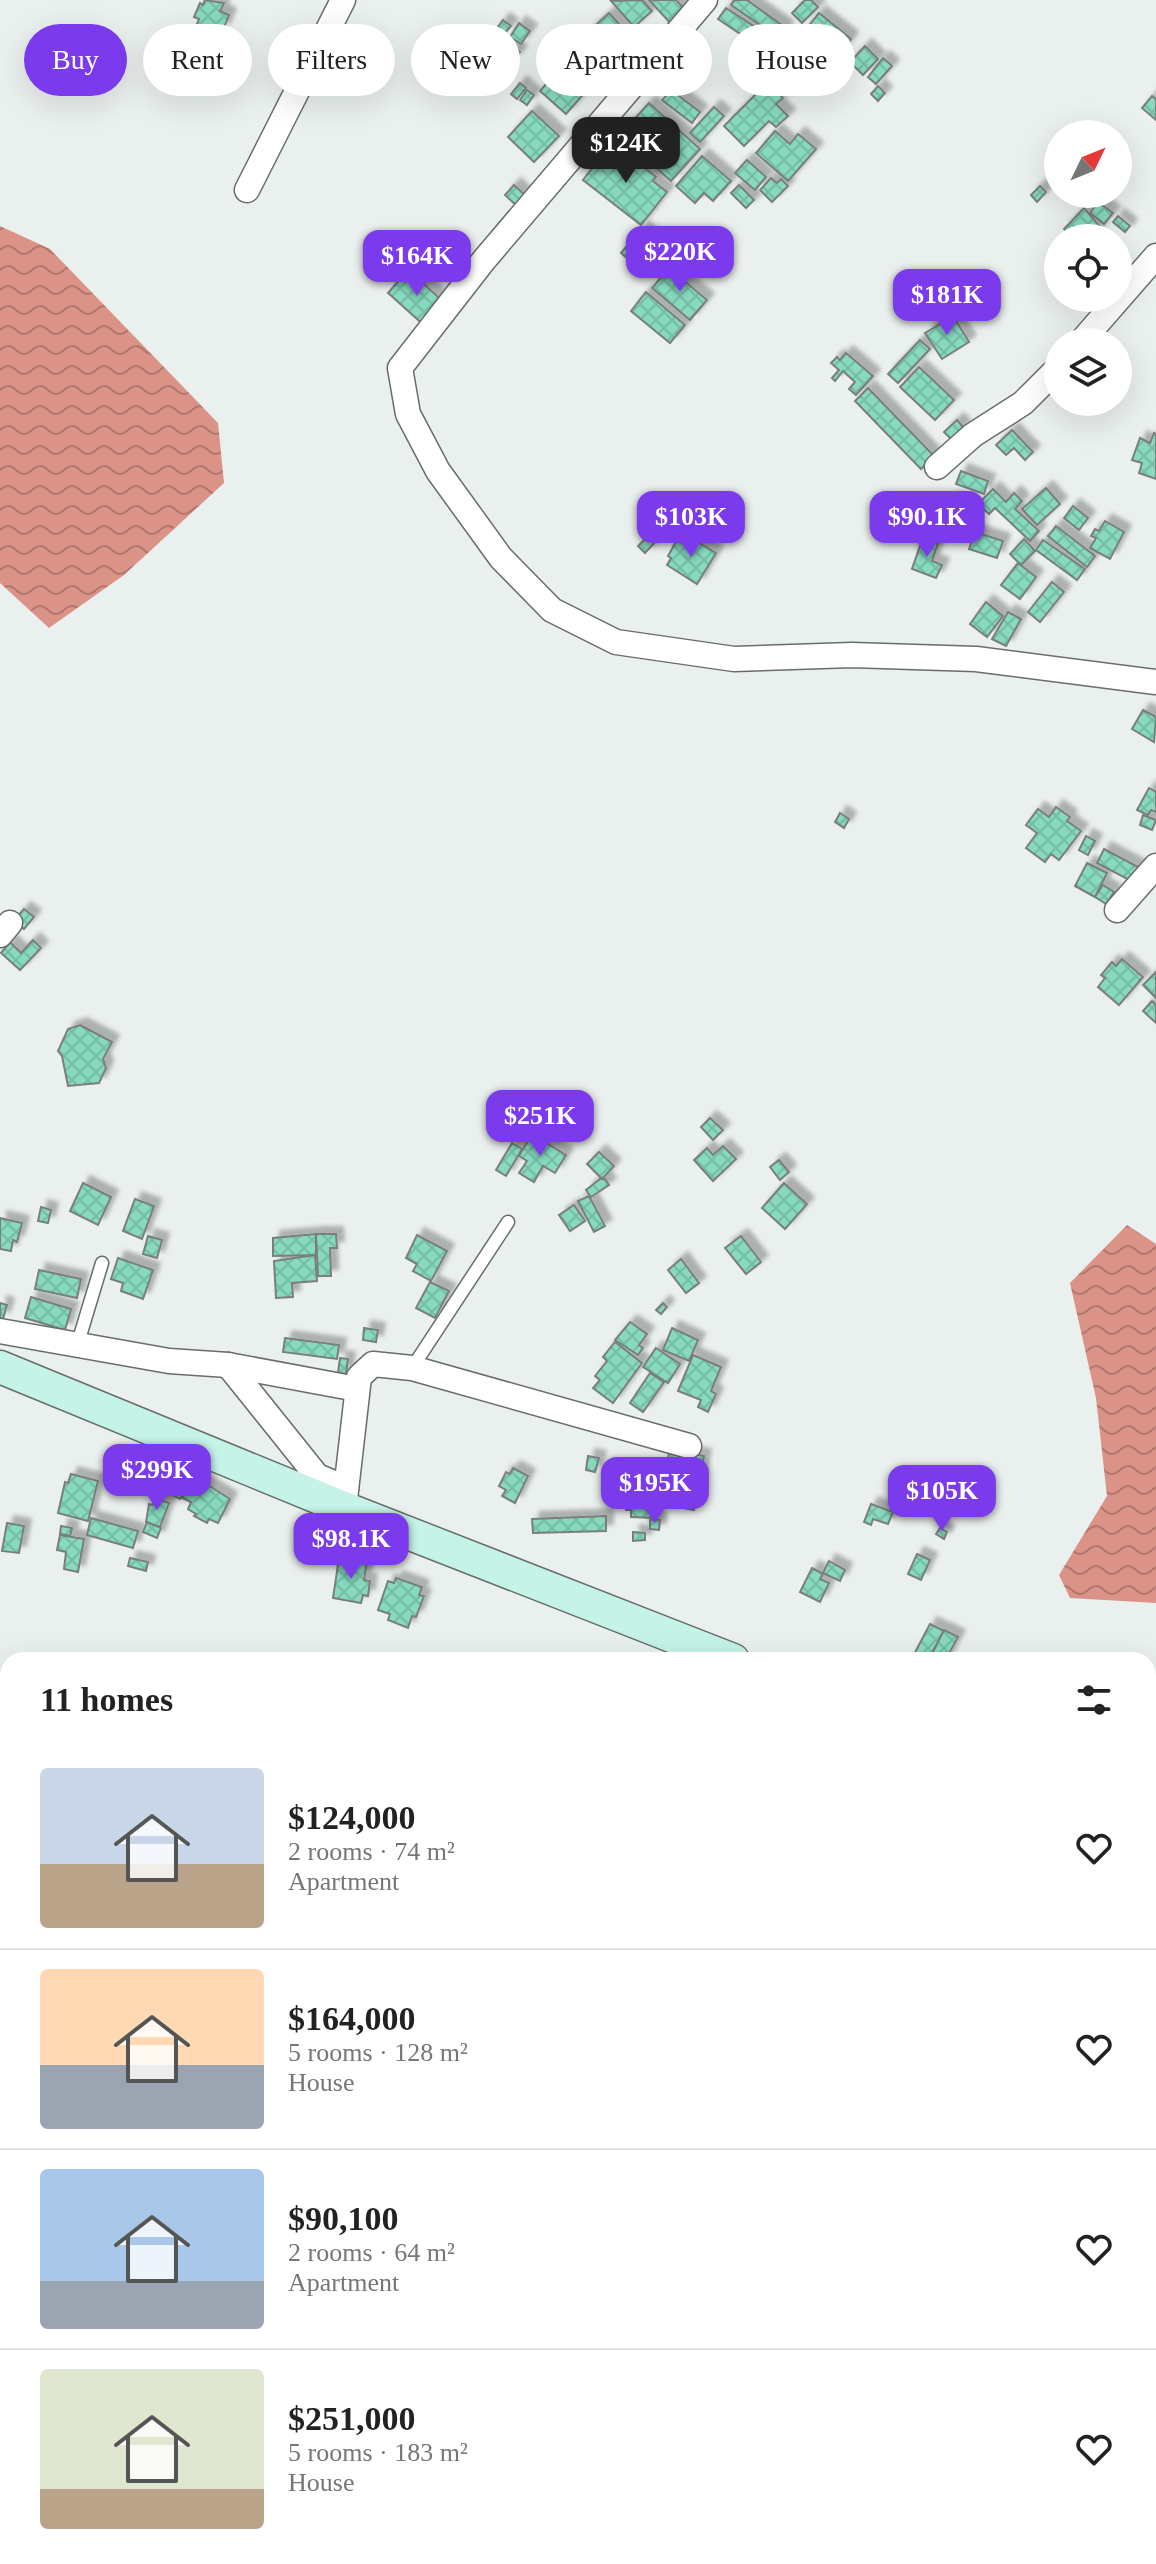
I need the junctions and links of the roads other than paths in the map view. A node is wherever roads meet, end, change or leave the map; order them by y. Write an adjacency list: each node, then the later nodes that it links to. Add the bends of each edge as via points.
1 (343, 0): 3 (street)
2 (705, 0): 8 (street, via 484,260 400,368 408,414 438,471 501,558 552,610 616,642 734,659 976,659)
3 (247, 190)
4 (1156, 256): 5 (street)
5 (1093, 328)
6 (1044, 382): 7 (street)
7 (937, 467)
8 (1156, 682)
9 (1156, 866): 10 (street)
10 (1117, 910)
11 (508, 1222): 17 (lane)
12 (102, 1263): 14 (lane)
13 (0, 1331): 14 (street)
14 (77, 1346): 15 (street)
15 (228, 1365): 18 (street); 20 (street, via 317,1476)
16 (0, 1367): 20 (street)
17 (412, 1368): 18 (street, via 373,1364 359,1377); 19 (street)
18 (357, 1389): 20 (street)
19 (689, 1446)
20 (345, 1498): 21 (street)
21 (714, 1652)

